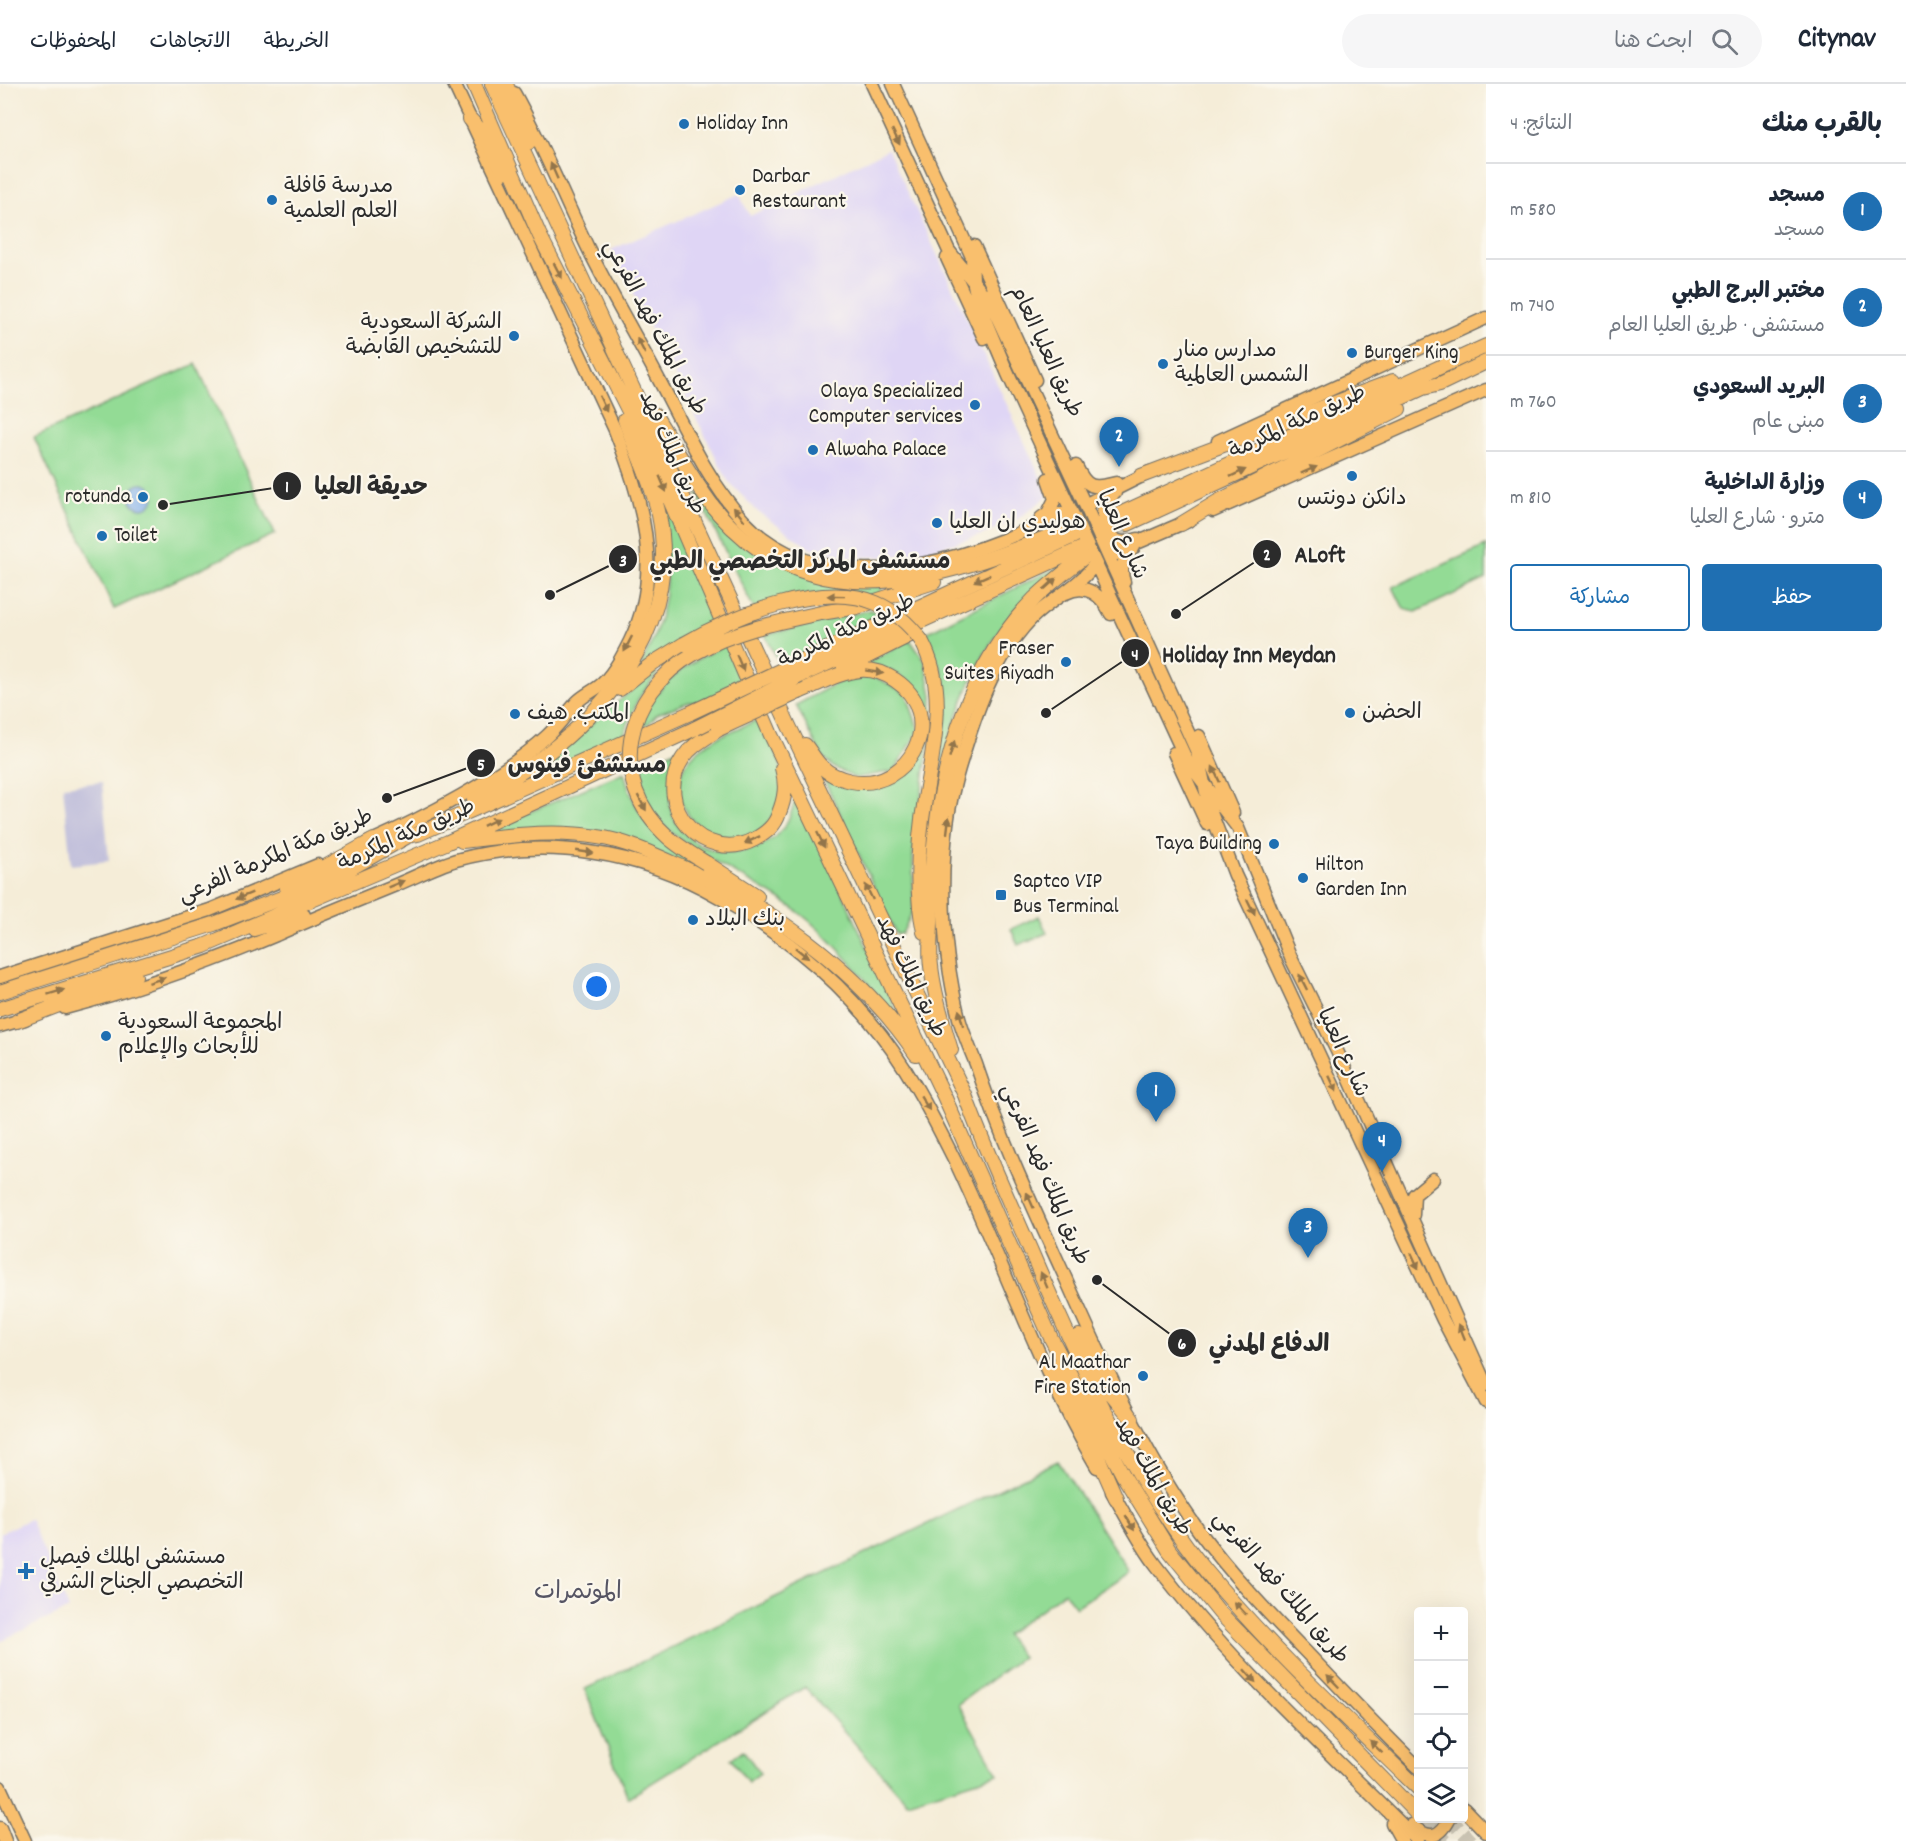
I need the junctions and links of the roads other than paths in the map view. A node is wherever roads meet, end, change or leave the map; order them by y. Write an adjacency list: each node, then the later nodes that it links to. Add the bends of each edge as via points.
1 (454, 84): 7 (main road)
2 (474, 84): 11 (highway, طريق الملك فهد)
3 (492, 84): 9 (highway, طريق الملك فهد)
4 (508, 84): 9 (highway); 25 (main road, طريق الملك فهد الفرعي, one-way to 4, via 962,552 897,568 852,570 803,559 744,521 713,479 589,250 539,138)
5 (872, 84): 10 (main road, شارع العليا, one-way to 10)
6 (893, 84): 8 (main road, شارع العليا)
7 (470, 119): 11 (highway, via 485,135 526,218); 42 (main road, طريق مكة المكرمة الفرعي, one-way to 42, via 615,430 634,479 649,553 646,589 642,611 621,660 548,736 509,766)
8 (940, 188): 12 (main road, شارع العليا, via 972,258); 21 (main road, طريق العليا العام, via 961,217 1083,480 1098,488)
9 (547, 199): 15 (highway, طريق الملك فهد)
10 (929, 203): 12 (main road, شارع العليا, via 949,251); 25 (main road, via 945,254 1053,489 1055,499 1048,513)
11 (539, 234): 16 (highway, طريق الملك فهد, one-way to 16)
12 (973, 280): 23 (main road, شارع العليا, via 992,304); 26 (main road, شارع العليا, via 981,309)
13 (1486, 318): 21 (main road)
14 (1486, 344): 17 (highway, طريق مكة المكرمة)
15 (615, 346): 29 (highway, via 709,500 731,525 771,556 822,577 861,583 918,579); 35 (highway, طريق الملك فهد)
16 (603, 356): 34 (highway, via 653,492 662,549 661,583 651,625 624,676); 37 (highway, طريق الملك فهد, one-way to 37, via 648,449)
17 (1464, 356): 21 (highway); 22 (highway, طريق مكة المكرمة)
18 (1486, 362): 19 (highway, طريق مكة المكرمة)
19 (1440, 384): 22 (highway, طريق مكة المكرمة, one-way to 19); 24 (highway)
20 (1486, 390): 24 (main road, one-way to 20)
21 (1141, 476): 23 (main road); 24 (main road, via 1105,501 1102,516 1113,538 1123,542)
22 (1199, 484): 22 (highway, via 1125,519)
23 (1086, 507): 28 (main road, شارع العليا)
24 (1181, 524): 27 (main road)
25 (1018, 532): 26 (main road, via 1062,513)
26 (1079, 542): 29 (highway); 30 (highway, طريق مكة المكرمة); 31 (main road, via 1090,572); 32 (highway, طريق مكة المكرمة, one-way to 32); 39 (main road, شارع العليا, via 1187,761); 49 (highway, one-way to 26, via 934,832 958,730 986,664 1015,621)
27 (1139, 542): 28 (main road, via 1117,554); 40 (main road, one-way to 27, via 1122,577 1125,557)
28 (1102, 543): 39 (main road, شارع العليا, via 1197,752)
29 (1005, 554): 53 (highway, one-way to 53, bridge, via 909,591 857,607 761,626 696,652 662,679 640,709 629,748 632,782 639,798 668,837 802,924 845,965)
30 (994, 587): 32 (highway, طريق مكة المكرمة); 33 (highway)
31 (1040, 610): 44 (main road, via 1073,590 1093,591 1101,596 1207,825); 64 (main road, طريق الملك فهد الفرعي, one-way to 31, via 991,1108 959,1018 947,945 943,874 958,771 998,665)
32 (796, 670): 38 (highway, طريق مكة المكرمة, bridge); 41 (highway, طريق مكة المكرمة, bridge)
33 (800, 692): 35 (highway, one-way to 35, via 860,670 882,673 900,684 914,700 921,725 917,744 904,766 889,778 855,782 821,767); 36 (highway, bridge)
34 (602, 703): 41 (highway, via 530,767); 49 (highway, one-way to 34, bridge, via 923,927 919,868 938,706 928,654 910,625 875,602 839,595 807,598 757,612 684,644)
35 (789, 726): 56 (highway, طريق الملك فهد, one-way to 35)
36 (719, 729): 37 (highway, one-way to 36, via 785,781 779,815 771,829 761,836 746,844 729,846 712,843 692,832 681,818 674,796 676,773 683,757); 38 (highway)
37 (771, 735): 57 (highway, طريق الملك فهد, one-way to 57)
38 (635, 758): 43 (highway, طريق مكة المكرمة, one-way to 38)
39 (1203, 781): 40 (main road, شارع العليا); 44 (main road, شارع العليا, via 1209,810)
40 (1238, 828): 59 (main road, شارع العليا, one-way to 40, via 1291,958)
41 (408, 836): 46 (highway, طريق مكة المكرمة, via 346,871)
42 (374, 840): 46 (highway); 50 (main road, طريق مكة المكرمة الفرعي, one-way to 50, via 210,910)
43 (448, 842): 48 (highway, طريق مكة المكرمة); 53 (highway, via 552,832 599,837 644,850 718,882 796,931)
44 (1235, 875): 63 (main road, شارع العليا, one-way to 63, via 1443,1320)
45 (363, 896): 48 (main road); 54 (main road, one-way to 45, via 178,973); 65 (main road, one-way to 65, via 454,861 544,847 626,859 682,878 776,932 848,995 872,1023 929,1108 988,1231 1037,1351 1083,1443)
46 (214, 924): 47 (highway, طريق مكة المكرمة)
47 (168, 939): 50 (main road); 51 (highway, طريق مكة المكرمة)
48 (204, 946): 52 (highway, طريق مكة المكرمة, one-way to 48); 54 (highway)
49 (931, 967): 56 (highway)
50 (0, 978)
51 (0, 992)
52 (0, 1009)
53 (892, 1020): 57 (highway)
54 (16, 1021): 55 (main road)
55 (0, 1026)
56 (965, 1095): 60 (highway, طريق الملك فهد, one-way to 56)
57 (944, 1096): 61 (highway, طريق الملك فهد)
58 (1433, 1179): 59 (main road, via 1414,1195)
59 (1413, 1222): 62 (main road, شارع العليا, one-way to 59)
60 (1056, 1308): 64 (highway, via 1069,1317 1111,1393); 69 (highway, طريق الملك فهد, one-way to 60, via 1206,1570 1151,1491)
61 (1051, 1338): 65 (highway, via 1055,1359); 72 (highway, طريق الملك فهد, via 1123,1475 1169,1550 1220,1613)
62 (1486, 1385)
63 (1486, 1402)
64 (1132, 1419): 66 (main road, طريق الملك فهد الفرعي, one-way to 64, via 1270,1615 1201,1534)
65 (1116, 1498): 71 (main road, one-way to 71, via 1155,1565 1204,1624 1270,1697)
66 (1385, 1734): 67 (main road, طريق الملك فهد الفرعي); 68 (main road)
67 (1414, 1762)
68 (1414, 1769)
69 (1414, 1783)
70 (0, 1787): 78 (main road)
71 (1365, 1788): 74 (main road, via 1424,1835 1435,1835); 79 (main road); 80 (main road)
72 (1414, 1810)
73 (1468, 1813): 76 (main road)
74 (1446, 1823)
75 (0, 1828): 77 (main road)
76 (1486, 1833): 81 (main road)
77 (6, 1841)
78 (25, 1841)
79 (1402, 1841)
80 (1418, 1841)
81 (1476, 1841)

